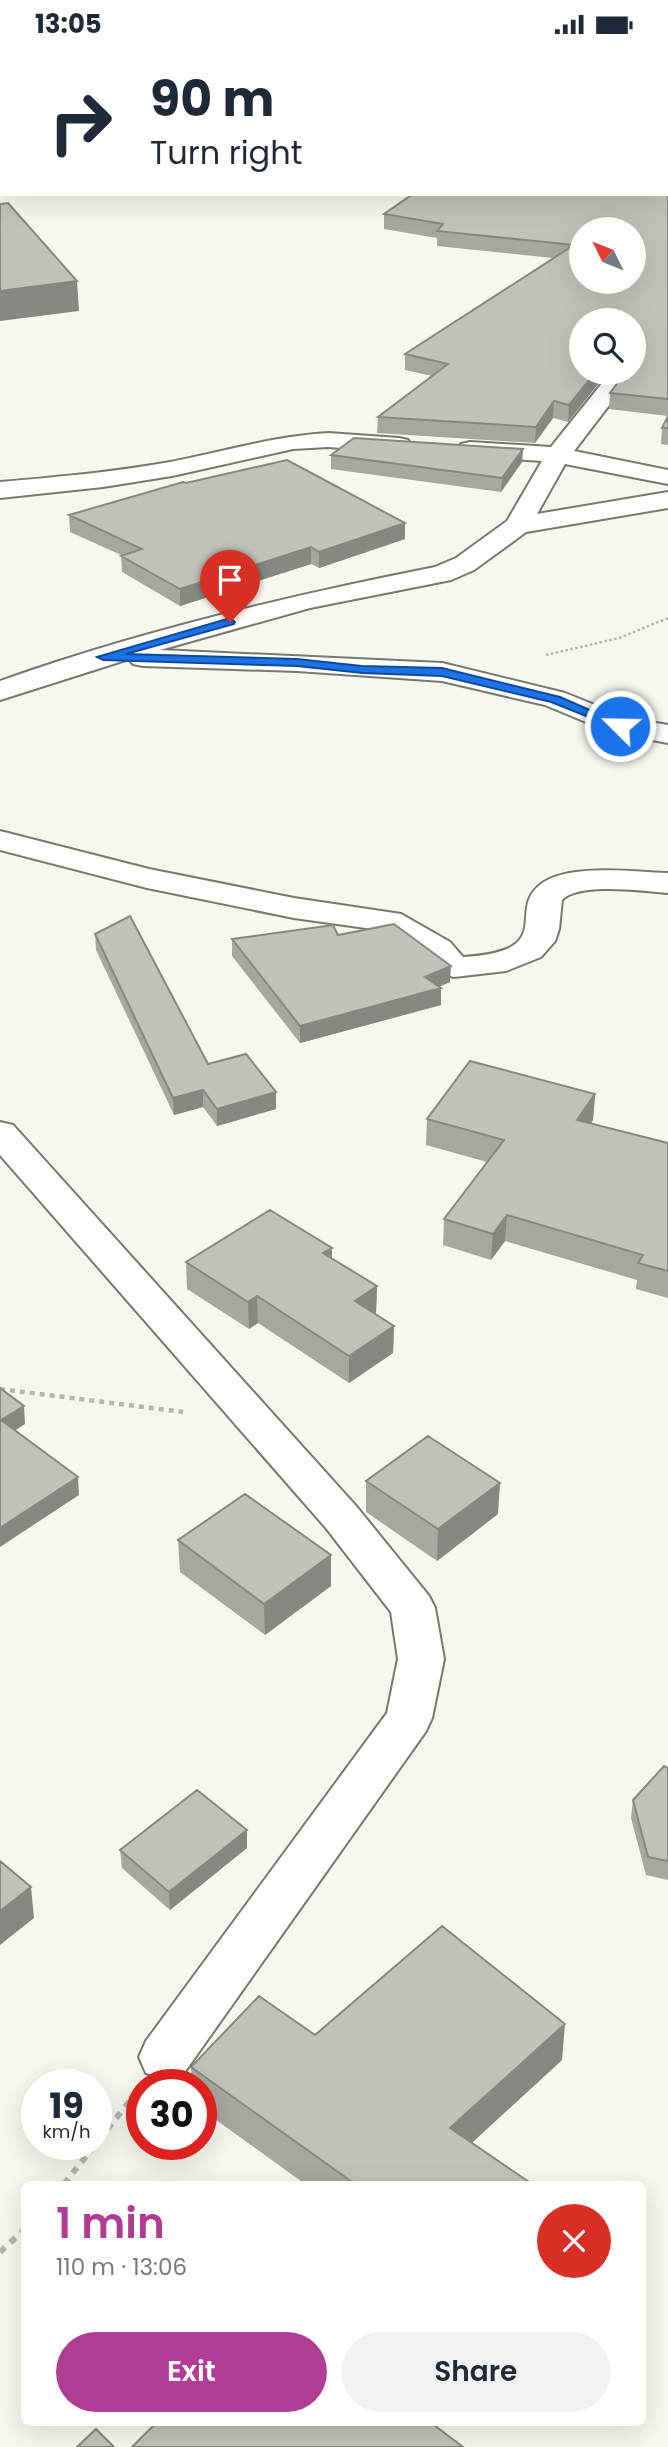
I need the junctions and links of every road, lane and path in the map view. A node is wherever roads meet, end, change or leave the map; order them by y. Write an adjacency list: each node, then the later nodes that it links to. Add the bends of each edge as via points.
1 (611, 387): 4 (street)
2 (423, 446): 6 (street, via 293,442 126,476)
3 (450, 448): 4 (street)
4 (558, 455): 5 (street); 8 (street)
5 (668, 477)
6 (0, 490)
7 (668, 501): 8 (street)
8 (517, 526): 11 (street, via 465,564 442,574 306,601)
9 (668, 618): 10 (path, via 618,638)
10 (543, 656)
11 (103, 657): 12 (street); 13 (street, via 442,672 555,699 620,726)
12 (0, 691)
13 (668, 734)
14 (0, 841): 15 (street, via 161,881 294,908 389,921 438,949 454,967 496,965 537,943 546,901 559,887 589,882)
15 (668, 883)
16 (0, 1133): 18 (street)
17 (0, 1389): 18 (path)
18 (255, 1422): 19 (street, via 341,1517 413,1608 421,1659 409,1718)
19 (156, 2069)
20 (126, 2107): 21 (path)
21 (66, 2181)
22 (21, 2232): 23 (path)
23 (0, 2252)

